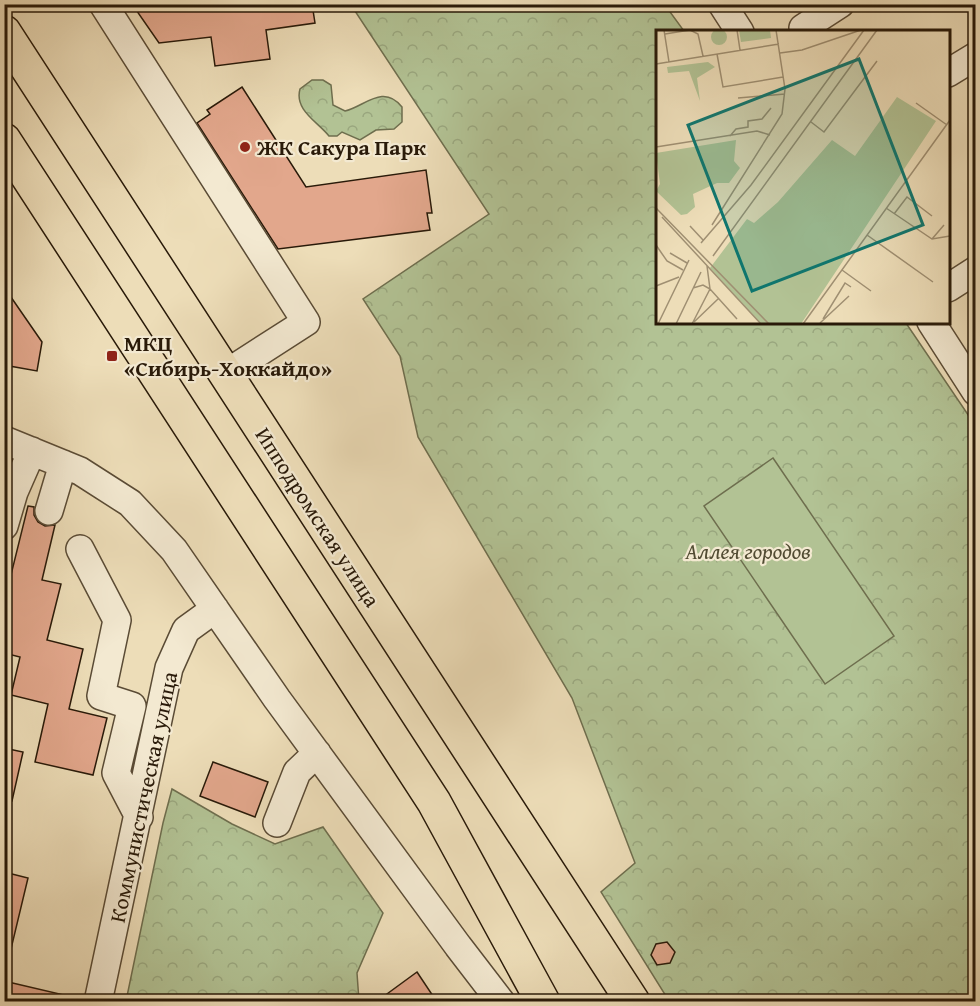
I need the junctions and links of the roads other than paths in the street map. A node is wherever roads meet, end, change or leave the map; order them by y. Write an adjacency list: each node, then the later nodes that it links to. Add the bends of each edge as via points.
1 (103, 4): 13 (street, via 306,322)
2 (722, 4): 4 (street)
3 (840, 4): 5 (street, via 802,27)
4 (739, 30)
5 (804, 30)
6 (4, 32): 13 (highway, Ипподромская улица)
7 (975, 56): 8 (street)
8 (950, 72)
9 (4, 140): 27 (highway, via 434,802)
10 (975, 270): 11 (street)
11 (950, 287)
12 (932, 324): 14 (street)
13 (225, 374): 28 (highway, Ипподромская улица)
14 (975, 392)
15 (4, 440): 16 (street)
16 (32, 451): 17 (street); 19 (street)
17 (63, 464): 18 (street); 21 (street, via 130,503 174,550)
18 (49, 511)
19 (4, 526)
20 (80, 549): 23 (street, via 117,620 101,696 132,706 116,773)
21 (215, 609): 22 (street); 23 (street, Коммунистическая улица, via 186,630 169,668)
22 (317, 753): 24 (street, via 297,772); 26 (street)
23 (139, 817): 25 (street, Коммунистическая улица)
24 (277, 823)
25 (98, 1002)
26 (501, 1002)
27 (543, 1002)
28 (633, 1002)

